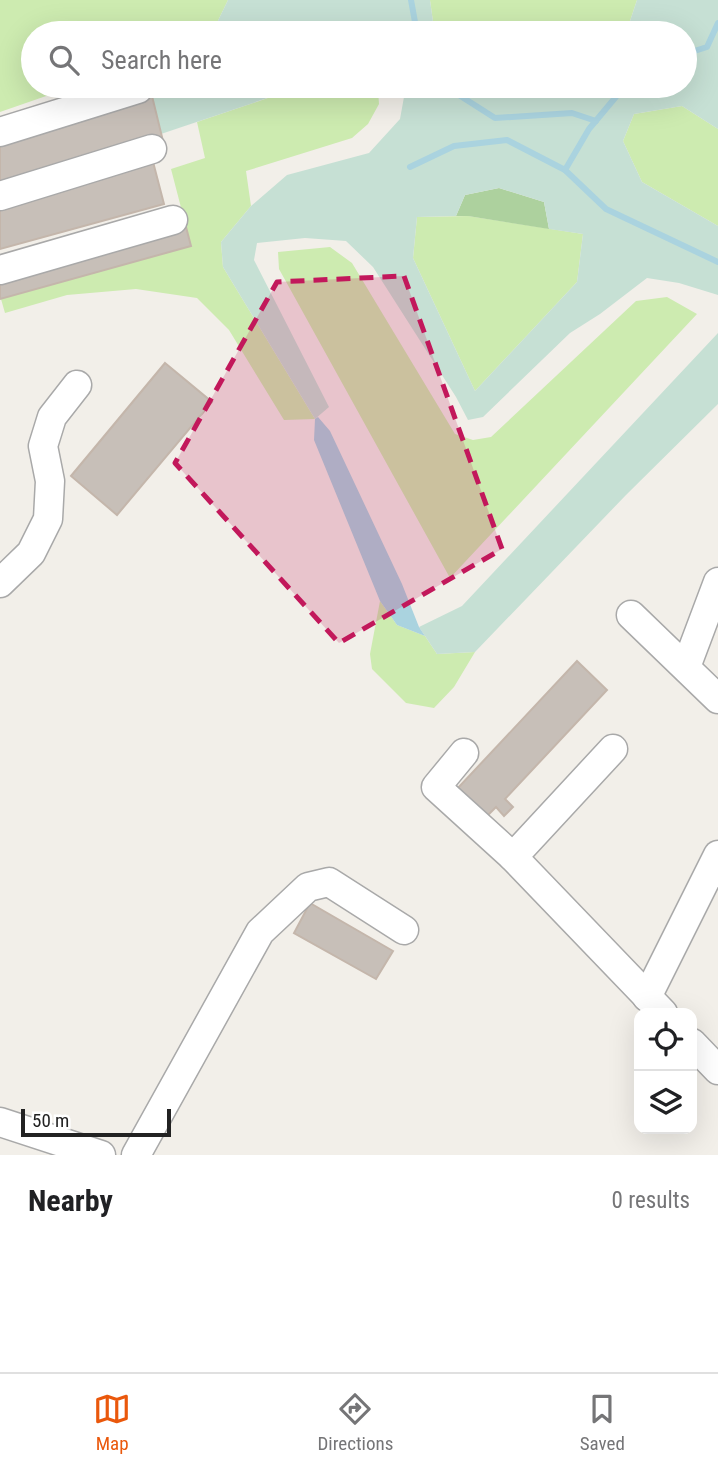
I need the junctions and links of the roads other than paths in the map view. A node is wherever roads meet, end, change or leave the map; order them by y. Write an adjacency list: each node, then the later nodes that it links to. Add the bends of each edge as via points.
1 (109, 98): 2 (street)
2 (0, 132)
3 (152, 149): 4 (street)
4 (0, 196)
5 (173, 220): 6 (street)
6 (0, 271)
7 (77, 385): 9 (street, via 52,416 43,446 50,481 48,519 31,553)
8 (718, 582): 11 (street)
9 (0, 583)
10 (631, 615): 11 (street)
11 (686, 667): 12 (street)
12 (718, 699)
13 (613, 748): 16 (street)
14 (464, 753): 16 (street, via 436,787)
15 (718, 855): 18 (street)
16 (513, 858): 18 (street)
17 (404, 930): 23 (street, via 329,882 308,887 260,932)
18 (655, 1005)
19 (697, 1048): 20 (street)
20 (718, 1070)
21 (0, 1122): 22 (street)
22 (101, 1155)
23 (136, 1155)

